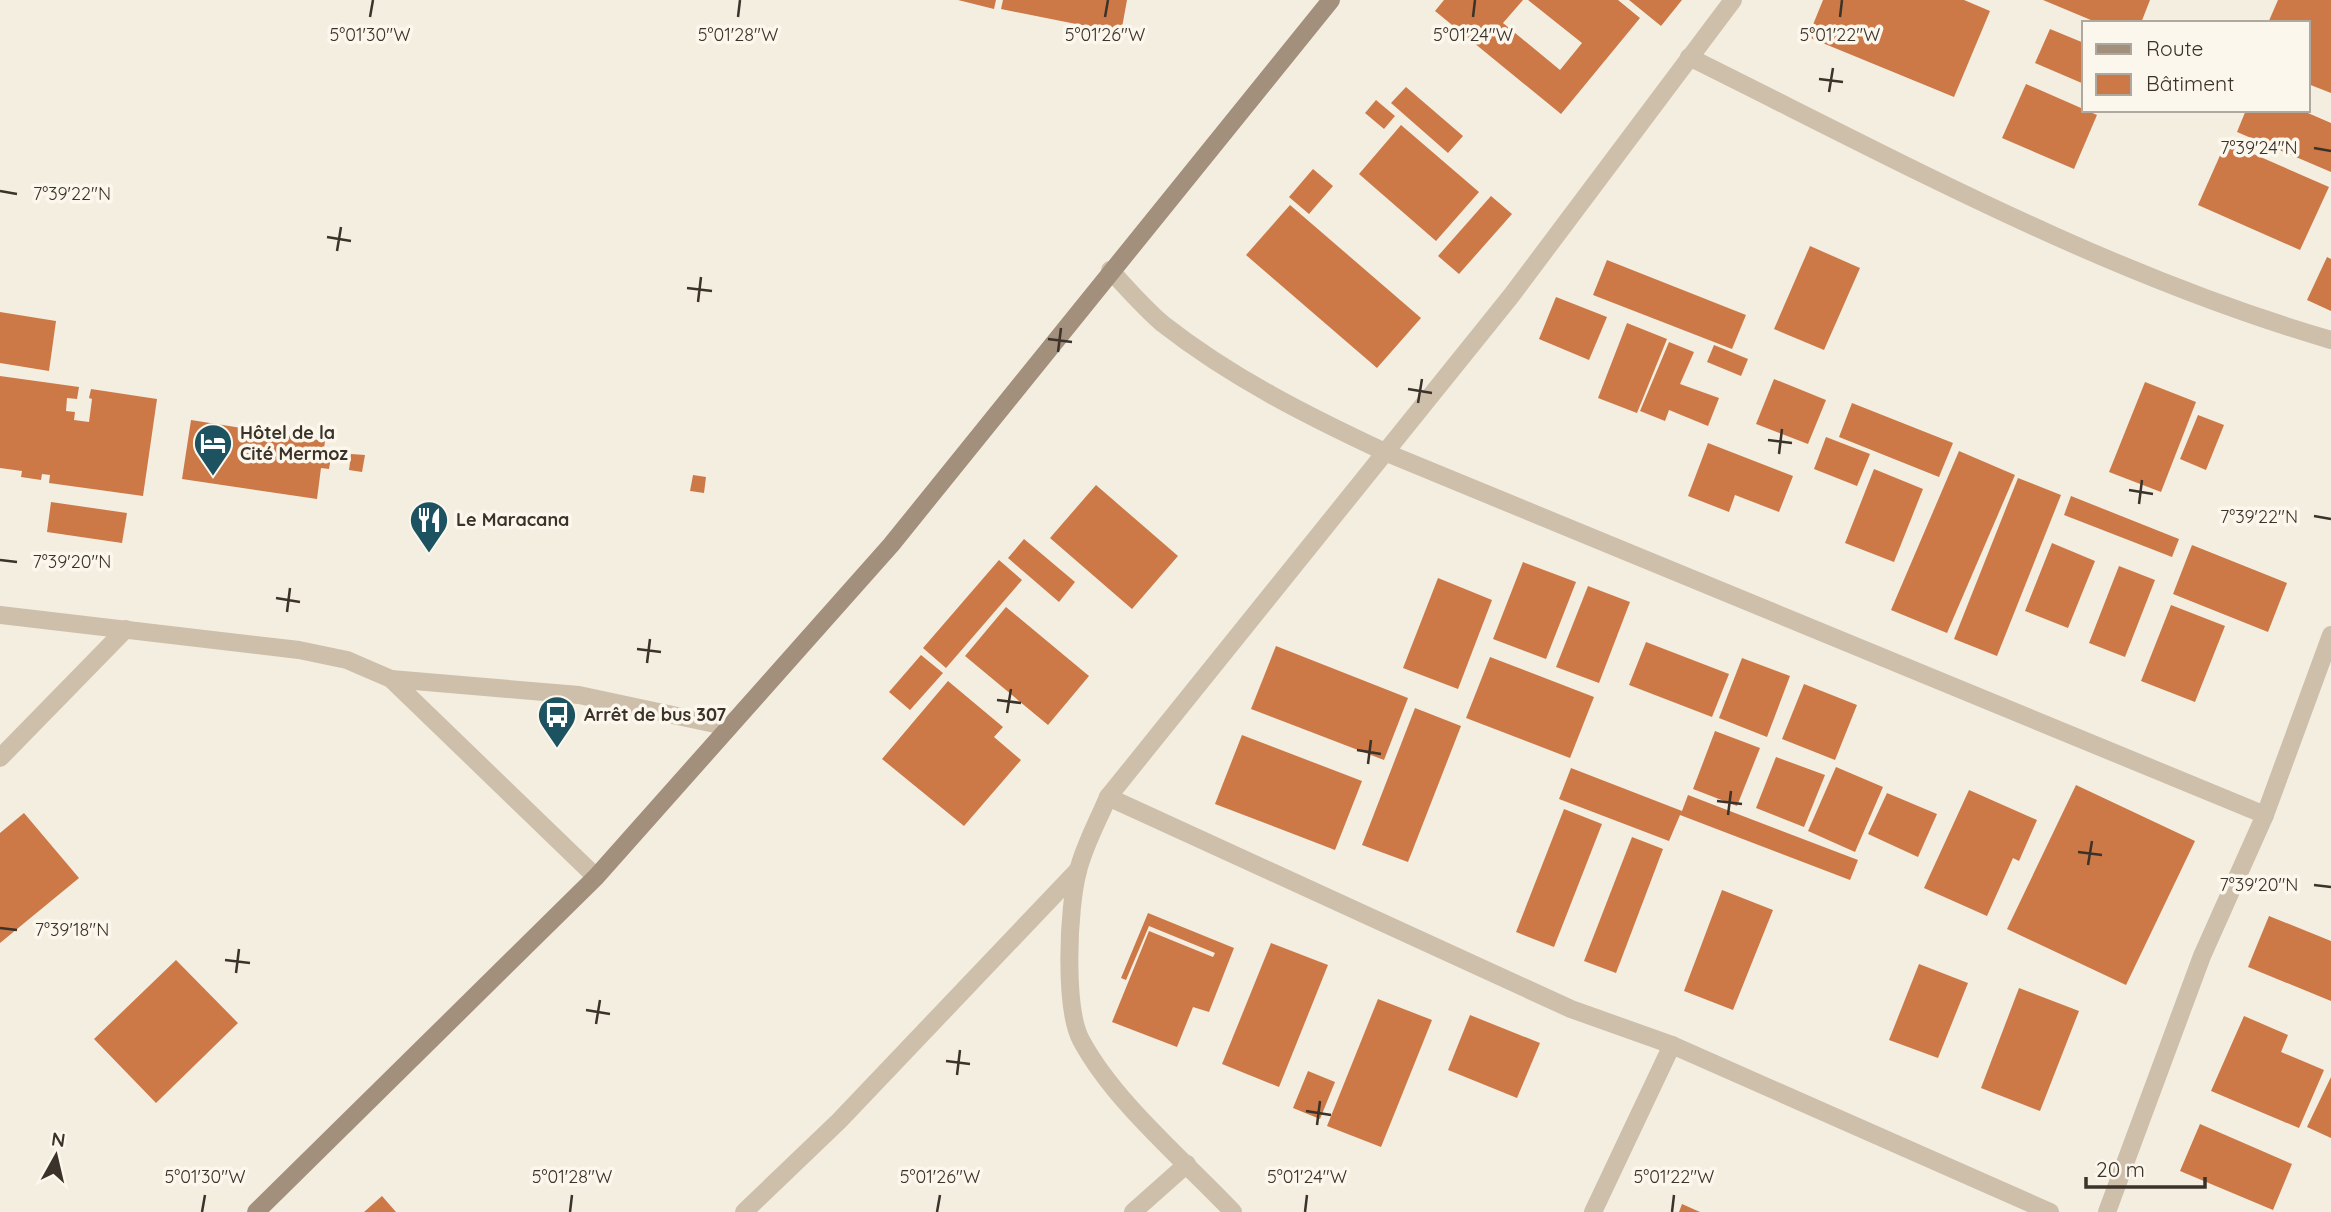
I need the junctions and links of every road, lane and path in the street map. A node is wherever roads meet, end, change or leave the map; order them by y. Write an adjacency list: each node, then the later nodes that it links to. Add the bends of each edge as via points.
1 (1331, 0): 4 (main road)
2 (1733, 0): 3 (street)
3 (1689, 57): 5 (street, via 2066,243 2182,291); 6 (street)
4 (1110, 270): 6 (street, via 1161,322 1232,374); 11 (main road, via 891,545)
5 (2331, 340)
6 (1387, 453): 13 (street); 14 (street)
7 (0, 615): 8 (street)
8 (126, 629): 10 (street, via 299,650 347,660); 12 (street)
9 (2331, 635): 14 (street)
10 (391, 679): 11 (street, via 579,695); 16 (street)
11 (729, 727): 16 (main road)
12 (0, 758)
13 (1108, 797): 15 (street); 17 (street, via 1571,1009)
14 (2265, 815): 25 (street, via 2202,956)
15 (1078, 870): 18 (street, via 1069,977 1080,1038 1114,1089); 20 (street, via 839,1121)
16 (596, 877): 19 (main road)
17 (1672, 1045): 23 (street); 24 (street)
18 (1187, 1164): 21 (street); 22 (street)
19 (256, 1212)
20 (744, 1212)
21 (1133, 1212)
22 (1233, 1212)
23 (1592, 1212)
24 (2050, 1212)
25 (2107, 1212)

